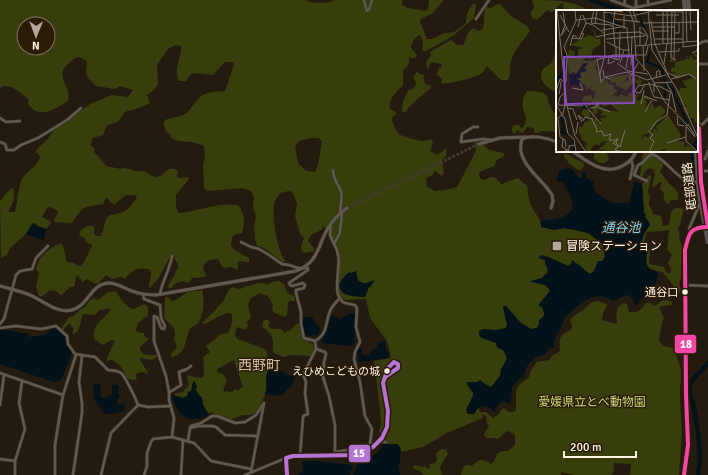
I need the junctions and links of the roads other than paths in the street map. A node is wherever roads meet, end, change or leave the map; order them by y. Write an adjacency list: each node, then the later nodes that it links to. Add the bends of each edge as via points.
1 (364, 0): 2 (street, via 367,11)
2 (372, 0)
3 (489, 0): 17 (street)
4 (612, 0): 12 (street)
5 (624, 0): 12 (street)
6 (636, 0): 14 (street)
7 (648, 0): 13 (street)
8 (671, 0): 11 (street)
9 (684, 0): 15 (highway)
10 (688, 0): 16 (highway)
11 (660, 1): 13 (street)
12 (624, 5): 14 (street)
13 (648, 5): 14 (street)
14 (636, 8)
15 (685, 10)
16 (689, 10)
17 (476, 19)
18 (708, 41): 19 (street)
19 (698, 44)
20 (81, 108): 28 (street, via 38,138 14,150 7,150 5,144)
21 (0, 118): 23 (street, via 6,122)
22 (708, 120): 25 (street)
23 (20, 121)
24 (478, 127): 27 (street, via 463,133 461,142 483,138)
25 (698, 128): 36 (highway, 砥部道路)
26 (526, 137): 27 (street); 29 (street, via 546,138); 45 (street, via 521,143 521,154 552,196)
27 (491, 140): 30 (street)
28 (0, 142)
29 (556, 142)
30 (479, 144)
31 (708, 151): 36 (street, via 705,159)
32 (574, 152): 35 (street, via 592,164 609,170 620,167)
33 (635, 152): 35 (street)
34 (696, 152): 36 (highway, 砥部道路)
35 (630, 160): 40 (street, via 633,166)
36 (698, 160): 38 (highway, 砥部道路); 42 (highway, 砥部道路)
37 (333, 170): 46 (street, via 342,196)
38 (701, 171): 39 (street); 48 (highway, 砥部道路)
39 (708, 171)
40 (630, 179)
41 (647, 181): 42 (street, via 634,175 638,165 643,164 652,154 679,176)
42 (698, 182): 43 (highway, 砥部道路)
43 (701, 204): 48 (highway, 砥部道路); 49 (street, via 689,229)
44 (347, 208): 46 (street)
45 (551, 208)
46 (341, 213): 47 (street); 52 (street, via 340,233)
47 (331, 224): 52 (street, via 330,237); 55 (street, via 313,260)
48 (707, 227): 49 (street, via 694,228); 51 (highway, 砥部道路)
49 (690, 232): 56 (street, via 685,250)
50 (242, 242): 55 (street, via 251,248 259,249 282,264)
51 (708, 242)
52 (334, 244): 62 (street, via 339,257 337,285)
53 (48, 246): 59 (street, via 36,258 32,269 18,272)
54 (172, 256): 61 (street)
55 (303, 268): 61 (street); 64 (street, via 309,269 289,284 304,284 305,287 296,292 300,321 304,338)
56 (685, 285): 58 (street); 97 (street, via 688,444)
57 (0, 286): 59 (street)
58 (708, 286)
59 (12, 289): 60 (street, via 65,311 77,307 94,289 105,284 118,285); 63 (street)
60 (143, 294): 61 (street); 72 (street, via 144,298 161,306 161,318 165,328 161,328 157,317 154,316 154,338)
61 (160, 294)
62 (340, 298): 64 (street, via 330,312 323,335); 83 (street, via 345,303 355,304 357,308 356,327 360,342 354,359 365,416 372,429 371,444)
63 (0, 326): 66 (street, via 41,329 56,326 67,336 69,345)
64 (315, 341): 65 (street)
65 (316, 349): 83 (street, via 326,354 323,377 335,425); 84 (street, via 304,376 308,414 303,416)
66 (76, 355): 67 (street); 73 (street)
67 (82, 356): 75 (street, via 95,357 108,370 116,370 122,374); 91 (street, via 79,382 82,413)
68 (191, 366): 72 (street, via 178,372 180,385)
69 (0, 373): 70 (street)
70 (4, 375): 71 (street); 74 (street)
71 (22, 381): 73 (street); 87 (street, via 19,403 25,429)
72 (169, 392): 76 (street)
73 (63, 395): 90 (street, via 54,445)
74 (0, 405)
75 (138, 406): 76 (street); 92 (street, via 111,433)
76 (171, 406): 79 (street, via 174,418)
77 (190, 428): 78 (street, via 212,426 225,435); 78 (street, via 212,416 234,423 245,422 256,415 264,403); 82 (street)
78 (258, 436): 88 (street)
79 (172, 437): 81 (street); 93 (street, via 151,442)
80 (382, 437): 83 (street, via 366,453)
81 (183, 440): 82 (street); 94 (street)
82 (188, 441): 88 (street, via 199,447 210,461)
83 (335, 454): 84 (street)
84 (300, 456): 85 (street)
85 (286, 458): 88 (street); 96 (street)
86 (0, 459): 87 (street)
87 (15, 461): 89 (street)
88 (251, 470): 95 (street)
89 (15, 475)
90 (54, 475)
91 (73, 475)
92 (101, 475)
93 (144, 475)
94 (181, 475)
95 (245, 475)
96 (286, 475)
97 (684, 475)

